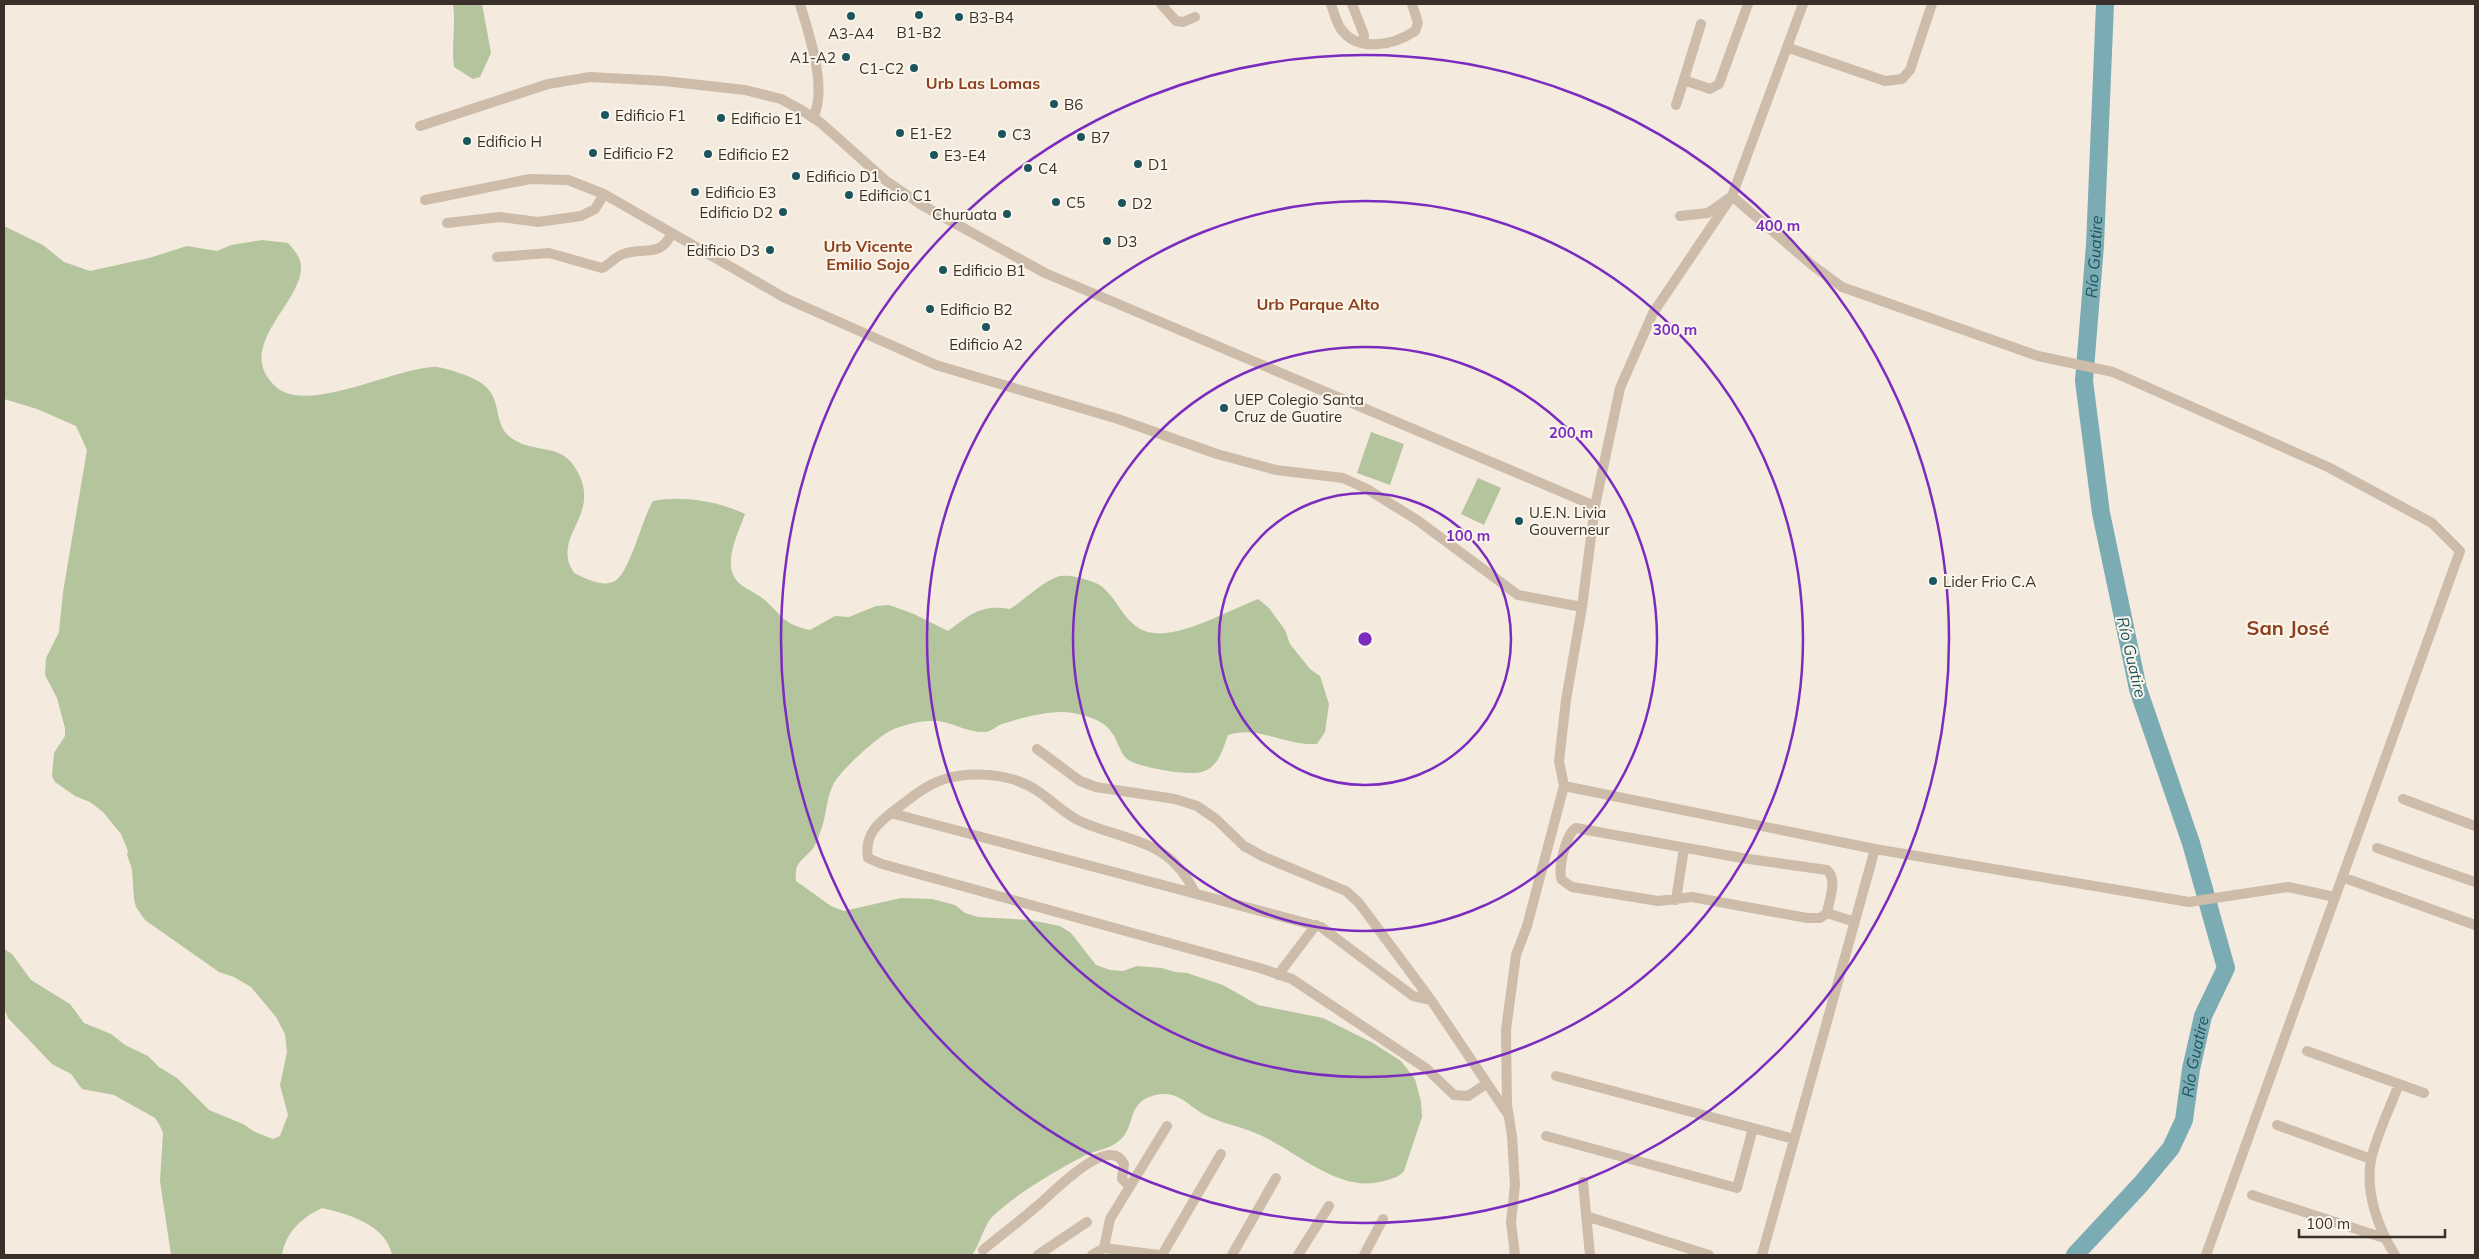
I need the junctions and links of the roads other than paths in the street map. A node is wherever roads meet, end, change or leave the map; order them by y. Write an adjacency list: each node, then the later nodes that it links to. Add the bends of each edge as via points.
1 (800, 4): 15 (street, via 819,86)
2 (1161, 4): 9 (street, via 1176,21)
3 (1331, 4): 11 (street, via 1342,31)
4 (1352, 4): 11 (street, via 1364,35)
5 (1412, 4): 11 (street, via 1418,23 1415,31 1376,45)
6 (1748, 4): 13 (street, via 1719,84 1710,89)
7 (1803, 4): 12 (street)
8 (1932, 4): 12 (street, via 1910,70 1902,79 1885,81)
9 (1195, 18)
10 (1701, 24): 13 (street)
11 (1363, 43)
12 (1789, 48): 18 (street)
13 (1684, 80): 14 (street)
14 (1676, 105)
15 (813, 118): 16 (street, via 781,99 745,90 664,81 590,78 548,84); 24 (street, via 885,180 920,204 1046,273)
16 (420, 126)
17 (604, 194): 19 (street, via 568,180 530,179); 21 (street, via 595,209 581,216 538,222 500,217); 22 (street)
18 (1732, 196): 20 (street, via 1708,213); 24 (street, via 1644,331 1620,388); 34 (street, via 1842,287 2038,356 2102,368 2328,467 2432,523 2460,551)
19 (425, 200)
20 (1680, 216)
21 (447, 223)
22 (672, 233): 23 (street, via 665,246 658,250 626,253 602,268 549,253); 25 (street, via 785,298 936,365 1118,419 1217,454 1276,470 1343,478 1417,520 1518,595)
23 (496, 257)
24 (1595, 506): 25 (street)
25 (1582, 607): 27 (street, via 1559,760)
26 (1037, 750): 44 (street, via 1080,781 1096,787 1175,798 1198,806 1244,846 1346,891 1360,903)
27 (1564, 786): 33 (street); 50 (street, via 1516,956 1506,1030)
28 (2403, 799): 30 (street)
29 (891, 813): 36 (street); 36 (street, via 928,786 965,775 1000,775 1018,779 1068,816 1161,853 1178,866); 43 (street, via 872,830 866,846 868,858)
30 (2475, 826)
31 (1684, 848): 38 (street); 38 (street, via 1576,828 1568,835 1560,871 1562,880 1572,887 1658,901); 39 (street, via 1827,870 1833,882)
32 (2377, 848): 35 (street)
33 (1875, 849): 37 (street, via 2188,902 2288,887); 40 (street)
34 (2342, 877): 37 (street); 41 (street)
35 (2475, 882)
36 (1195, 892): 42 (street)
37 (2335, 897): 79 (street)
38 (1676, 900): 39 (street, via 1692,897 1807,918 1820,918)
39 (1827, 913): 40 (street)
40 (1855, 922): 55 (street)
41 (2475, 925)
42 (1316, 926): 43 (street); 44 (street, via 1413,996)
43 (1278, 975): 47 (street, via 1292,980 1427,1069 1454,1095 1468,1096)
44 (1430, 1000): 47 (street)
45 (2307, 1051): 48 (street)
46 (1556, 1076): 53 (street)
47 (1486, 1084): 50 (street)
48 (2399, 1084): 49 (street); 57 (street)
49 (2424, 1093)
50 (1509, 1116): 75 (street, via 1515,1185 1511,1222)
51 (2277, 1125): 57 (street)
52 (1167, 1126): 60 (street)
53 (1753, 1128): 54 (street, via 1737,1188); 55 (street)
54 (1546, 1136)
55 (1794, 1139): 78 (street)
56 (1221, 1154): 71 (street)
57 (2371, 1159): 66 (street, via 2372,1201)
58 (1276, 1178): 72 (street)
59 (1583, 1182): 63 (street)
60 (1130, 1186): 67 (street, via 1110,1219); 68 (street, via 1122,1178 1124,1164 1121,1158 1113,1155 1091,1161)
61 (2252, 1194): 66 (street)
62 (1329, 1206): 73 (street)
63 (1586, 1216): 76 (street); 77 (street)
64 (1383, 1219): 74 (street)
65 (1087, 1222): 69 (street)
66 (2384, 1238): 80 (street)
67 (1104, 1248): 70 (street); 71 (street)
68 (983, 1250)
69 (1038, 1255)
70 (1092, 1255)
71 (1160, 1255)
72 (1232, 1255)
73 (1298, 1255)
74 (1364, 1255)
75 (1515, 1255)
76 (1590, 1255)
77 (1709, 1255)
78 (1762, 1255)
79 (2206, 1255)
80 (2395, 1255)

